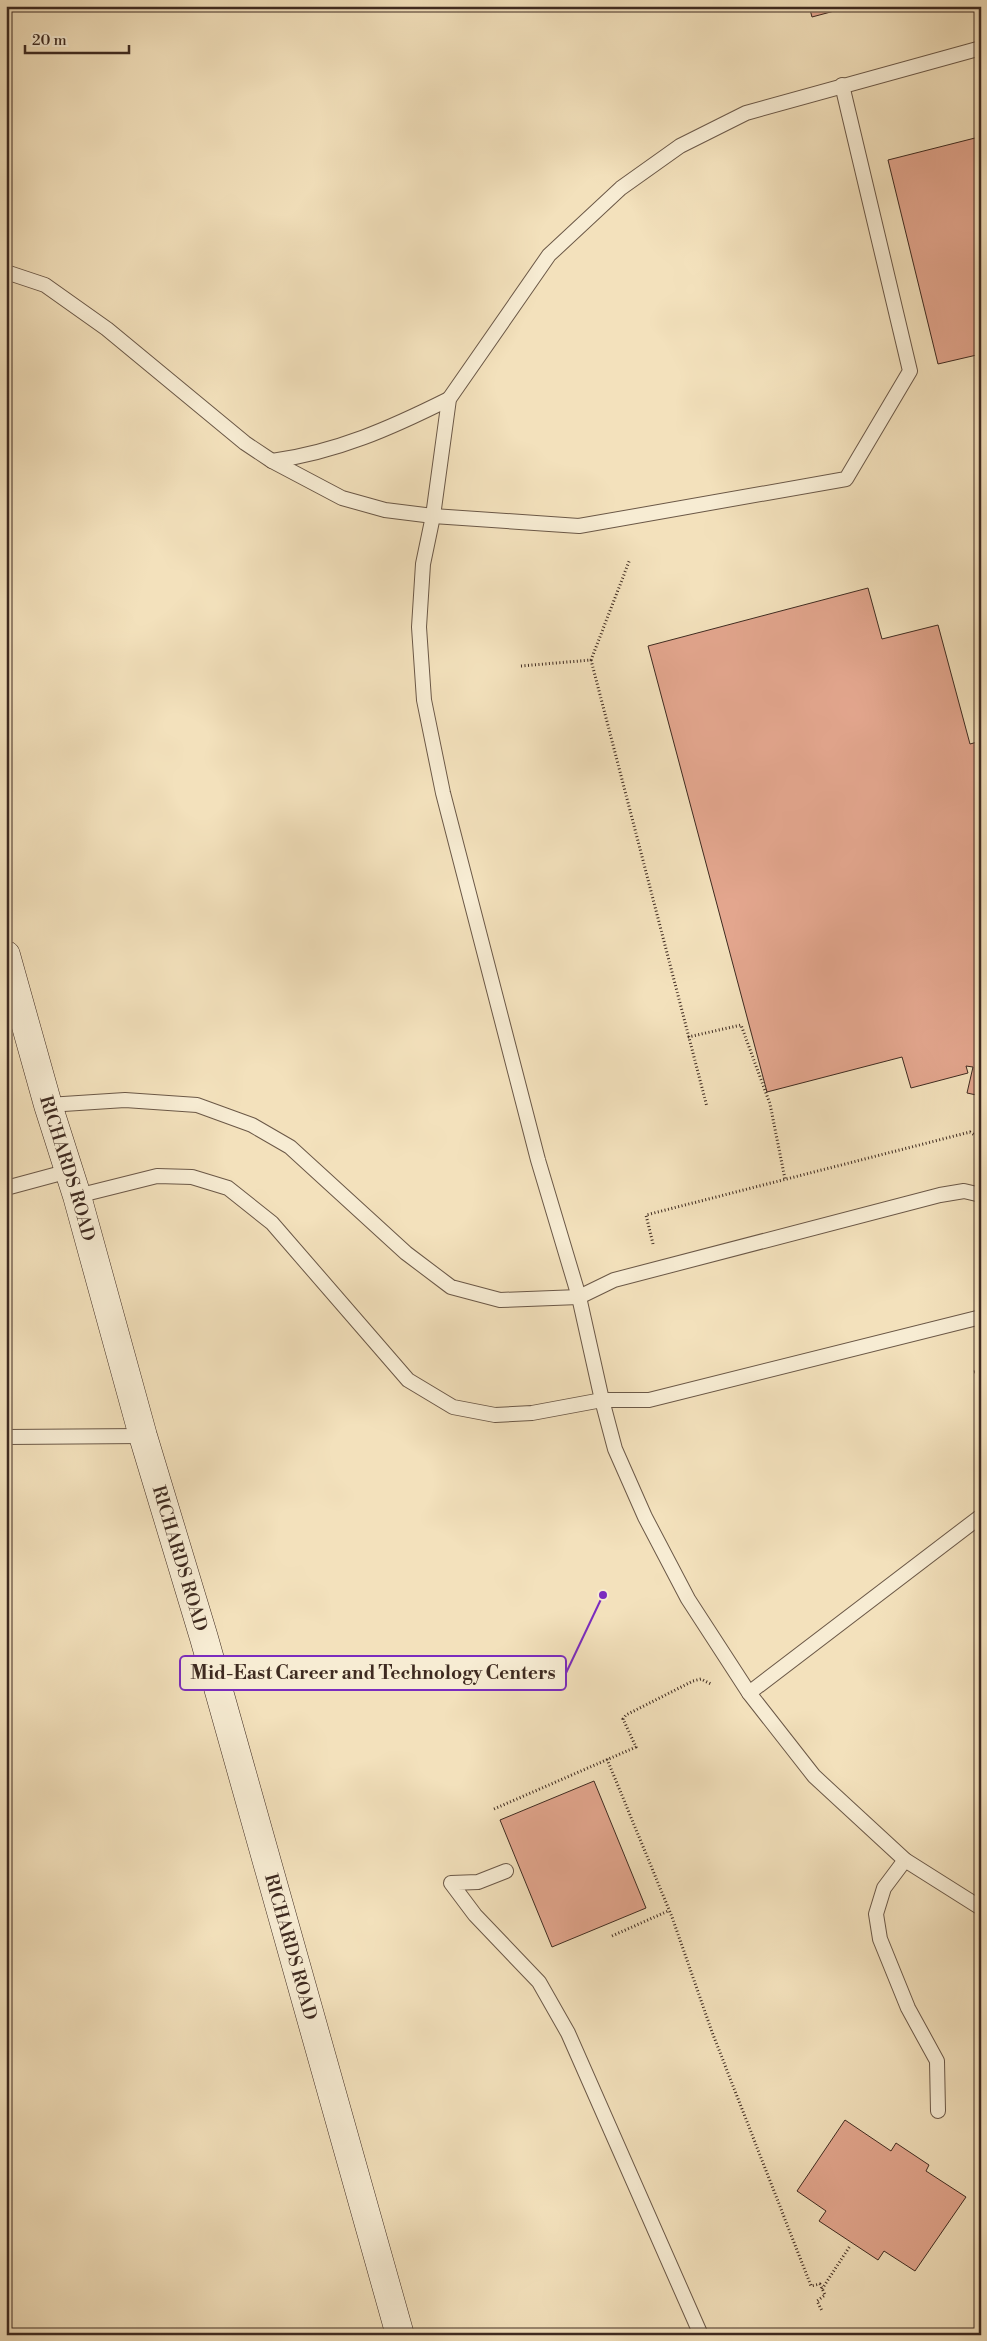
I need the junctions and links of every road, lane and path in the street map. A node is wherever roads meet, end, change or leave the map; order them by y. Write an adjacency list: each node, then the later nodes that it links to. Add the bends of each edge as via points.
1 (981, 48): 2 (lane)
2 (842, 85): 4 (lane, via 746,113 680,146 621,188 548,255); 6 (lane, via 910,372 846,479 579,526)
3 (6, 272): 5 (lane, via 45,285 107,329 245,444)
4 (449, 399): 5 (lane, via 396,426 340,448); 6 (lane)
5 (272, 461): 6 (lane, via 342,498 385,510)
6 (433, 516): 20 (lane, via 423,564 419,626 424,700 443,793 538,1160)
7 (630, 559): 8 (path)
8 (591, 660): 9 (path); 11 (path)
9 (521, 666)
10 (6, 955): 12 (street, RICHARDS ROAD)
11 (688, 1037): 13 (path); 15 (path, via 741,1025 770,1104)
12 (48, 1106): 16 (street, RICHARDS ROAD); 20 (lane, via 125,1100 197,1106 252,1125 290,1147 406,1253 452,1287 500,1300)
13 (707, 1107)
14 (981, 1139): 15 (path, via 970,1132)
15 (785, 1179): 19 (path, via 646,1215)
16 (73, 1184): 17 (lane); 24 (lane, via 157,1176 192,1177 228,1188 272,1224 408,1380 453,1407 495,1415 532,1414); 25 (street, RICHARDS ROAD)
17 (6, 1188)
18 (981, 1195): 20 (lane, via 964,1191 940,1195 614,1280)
19 (653, 1244)
20 (579, 1297): 24 (lane)
21 (981, 1317): 24 (lane, via 649,1400)
22 (981, 1370): 23 (path)
23 (974, 1372)
24 (602, 1400): 29 (lane, via 615,1449 645,1516 688,1599)
25 (143, 1436): 26 (lane); 41 (street, RICHARDS ROAD, via 207,1648)
26 (6, 1438)
27 (981, 1516): 29 (lane)
28 (715, 1686): 30 (path, via 701,1680 693,1681 626,1714 623,1719 636,1747)
29 (749, 1693): 32 (lane, via 814,1776)
30 (607, 1760): 31 (path); 35 (path)
31 (494, 1809)
32 (905, 1860): 34 (lane); 37 (lane, via 884,1888 876,1914 880,1939 908,2008 937,2061)
33 (506, 1871): 42 (lane, via 478,1882 452,1883 475,1916 539,1982 568,2034)
34 (981, 1908)
35 (668, 1912): 36 (path); 39 (path, via 811,2286 820,2284)
36 (612, 1936)
37 (938, 2111)
38 (850, 2246): 39 (path)
39 (822, 2289): 40 (path, via 826,2295 817,2301)
40 (822, 2311)
41 (400, 2335)
42 (701, 2335)

